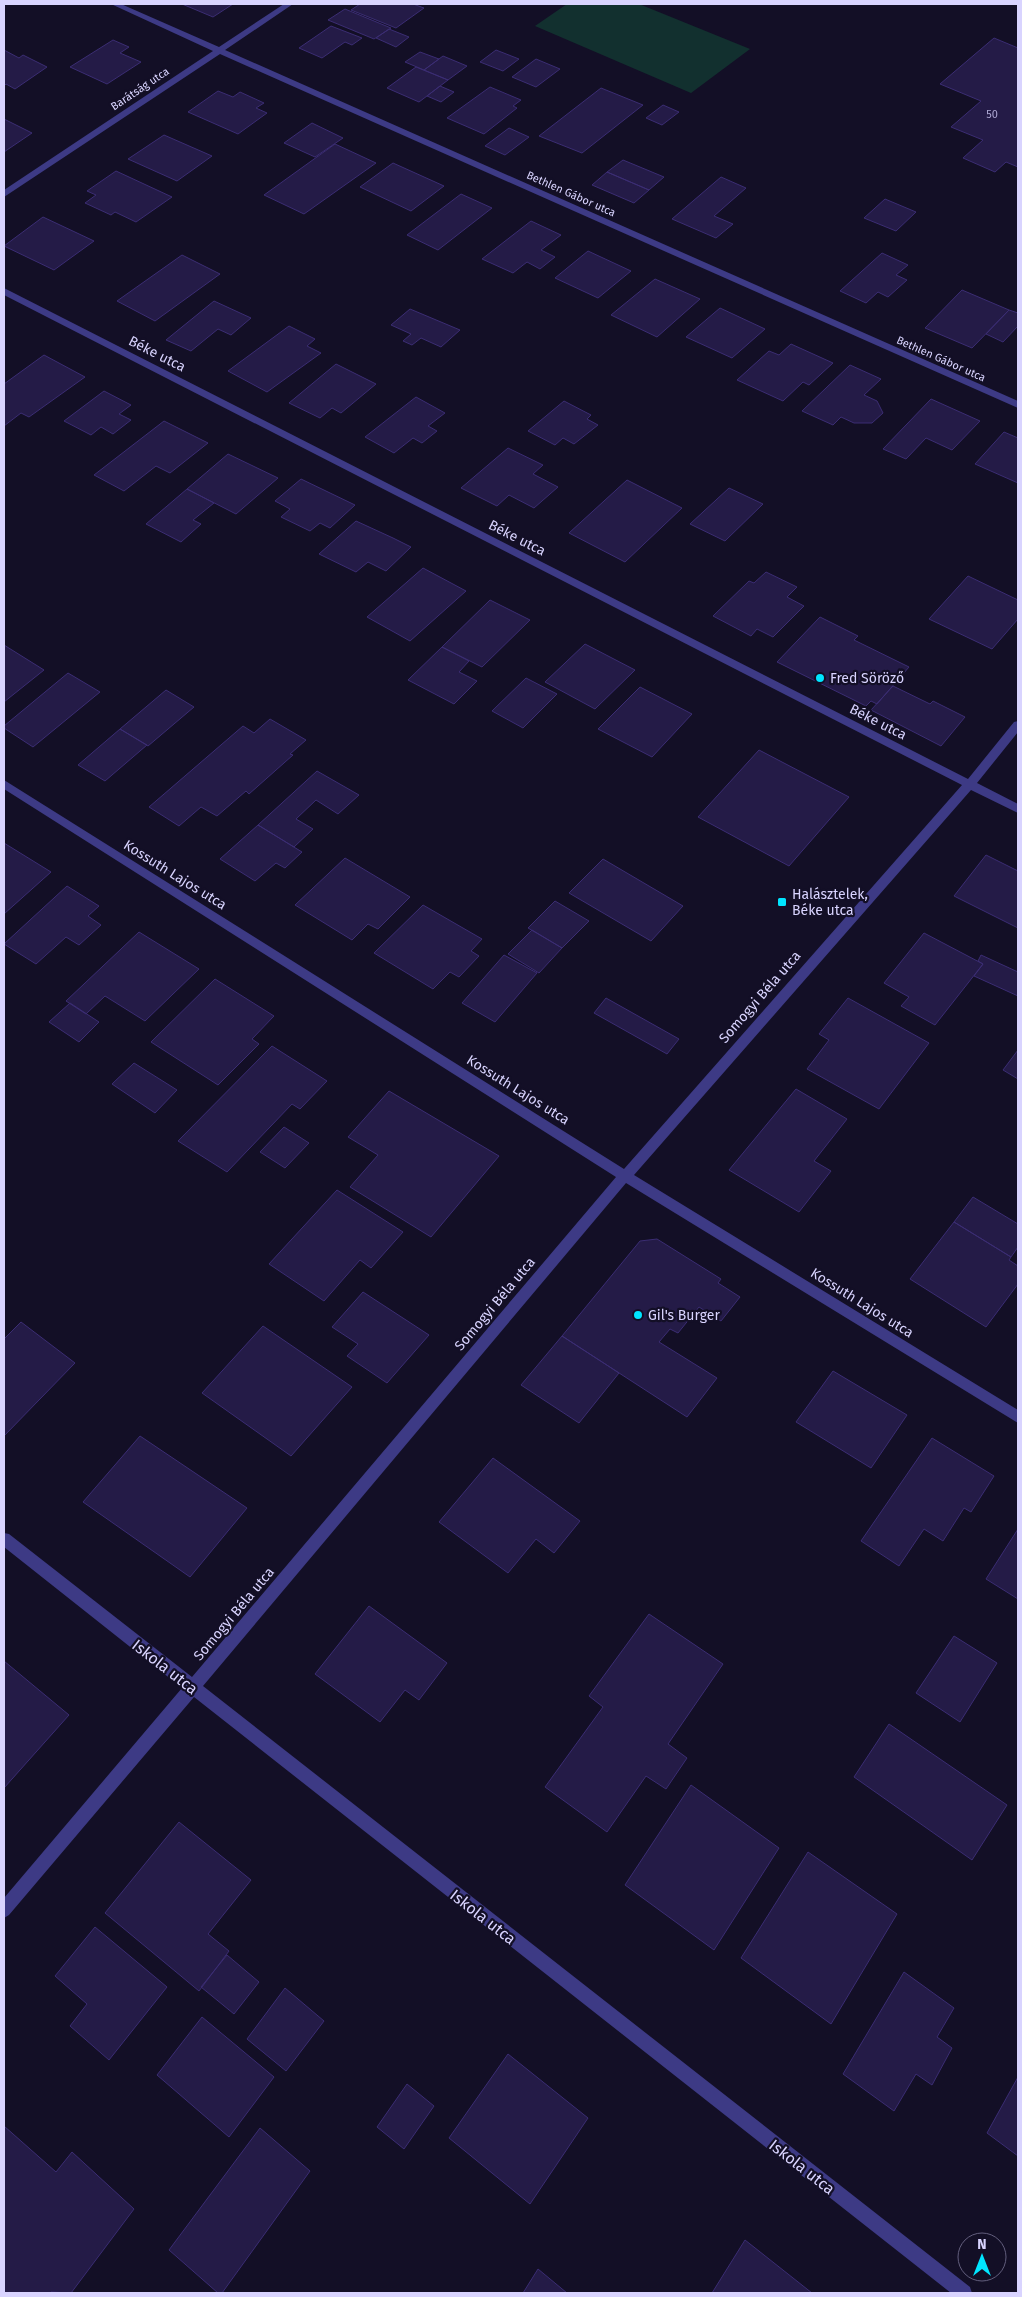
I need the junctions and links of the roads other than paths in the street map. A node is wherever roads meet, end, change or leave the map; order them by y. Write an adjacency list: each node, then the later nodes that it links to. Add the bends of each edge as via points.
1 (115, 4): 3 (street, Bethlen Gábor utca)
2 (289, 4): 3 (street, Barátság utca)
3 (219, 50): 4 (street, Barátság utca); 6 (street, Bethlen Gábor utca)
4 (4, 194)
5 (4, 291): 9 (street, Béke utca)
6 (1018, 405)
7 (1018, 725): 9 (street, Somogyi Béla utca)
8 (4, 784): 11 (street, Kossuth Lajos utca)
9 (970, 784): 10 (street, Béke utca); 11 (street, Somogyi Béla utca)
10 (1018, 809)
11 (625, 1176): 12 (street, Kossuth Lajos utca); 14 (street, Somogyi Béla utca)
12 (1018, 1417)
13 (4, 1539): 14 (street, Iskola utca)
14 (192, 1688): 15 (street, Somogyi Béla utca); 16 (street, Iskola utca)
15 (4, 1910)
16 (964, 2293)

